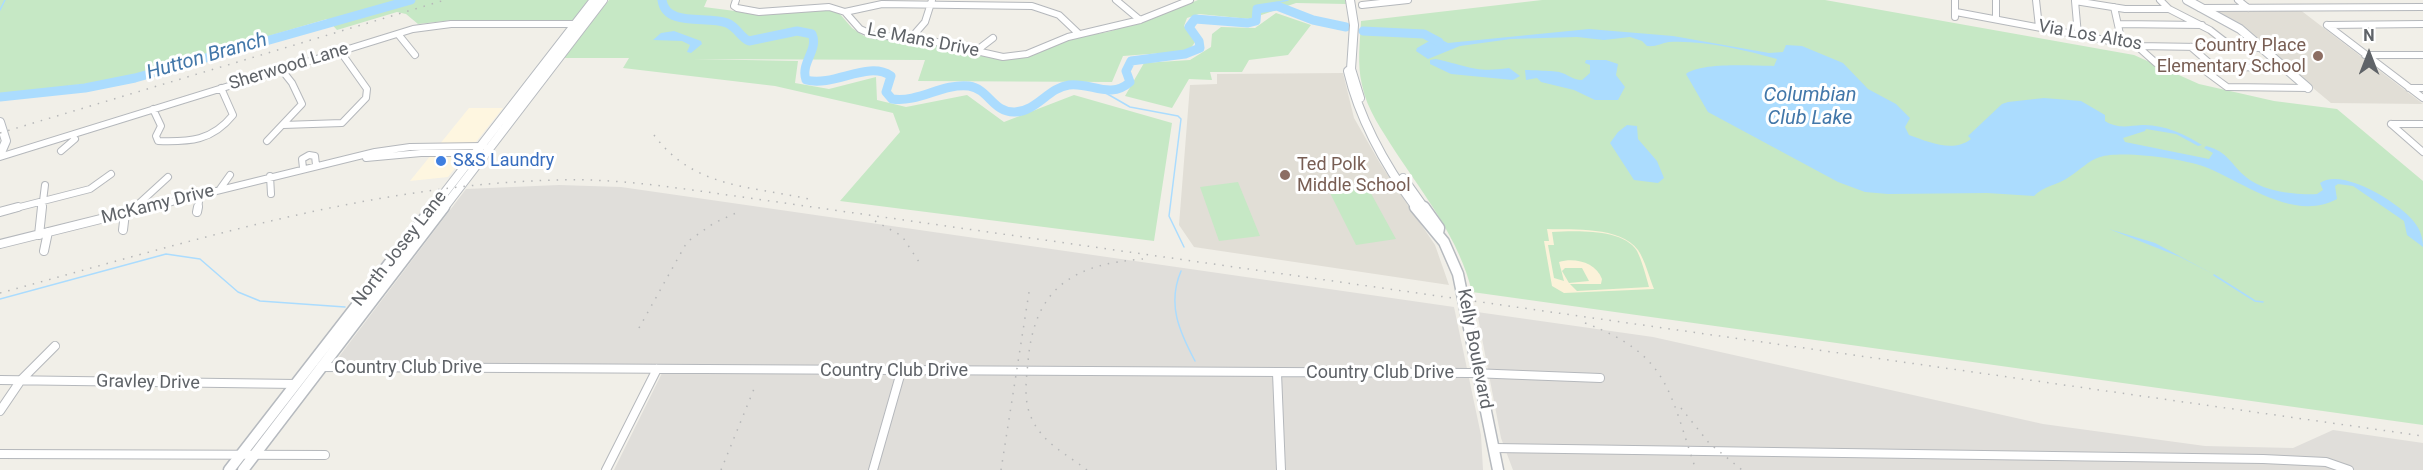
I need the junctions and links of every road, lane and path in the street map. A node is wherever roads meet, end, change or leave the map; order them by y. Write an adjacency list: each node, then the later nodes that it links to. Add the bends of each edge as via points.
1 (594, 0): 30 (main road, North Josey Lane)
2 (603, 0): 30 (main road, North Josey Lane)
3 (736, 0): 27 (street, Le Mans Drive, via 734,6 753,12 814,6)
4 (1116, 0): 28 (street)
5 (1190, 0): 28 (street, Le Mans Drive)
6 (1350, 0): 94 (main road, Kelly Boulevard, via 1354,25 1348,71 1357,107 1384,154 1439,228 1459,273)
7 (1408, 0): 18 (street)
8 (1955, 0): 29 (street, Via Los Altos, via 1955,15)
9 (1996, 0): 29 (street)
10 (2036, 0): 34 (street)
11 (2160, 0): 26 (street)
12 (2187, 0): 24 (main road)
13 (2238, 0): 25 (street)
14 (2286, 0): 20 (street)
15 (2356, 0): 21 (street)
16 (2404, 0): 22 (street)
17 (931, 3): 27 (street, via 882,4); 36 (street, via 1043,8 1059,15); 38 (street, via 925,22)
18 (1362, 5)
19 (2114, 7): 26 (street); 31 (street); 37 (street, via 2075,1)
20 (2295, 7): 21 (street); 25 (street)
21 (2365, 7): 22 (street)
22 (2414, 7): 23 (street)
23 (2423, 7)
24 (2198, 8): 25 (street); 44 (main road, via 2236,26)
25 (2248, 8)
26 (2169, 9): 33 (street)
27 (845, 12): 38 (street, Le Mans Drive, via 866,33)
28 (1140, 20): 36 (street, Le Mans Drive)
29 (1996, 20): 34 (street, Via Los Altos)
30 (580, 24): 35 (street, Sherwood Lane, via 451,24); 65 (main road, North Josey Lane)
31 (2118, 24): 33 (street); 40 (street)
32 (2423, 24): 48 (street, via 2327,25)
33 (2202, 25): 43 (street)
34 (2038, 27): 37 (street, Via Los Altos)
35 (398, 34): 45 (street, Sherwood Lane); 47 (street)
36 (1079, 34): 46 (street, Le Mans Drive, via 1015,56)
37 (2078, 35): 40 (street, Via Los Altos)
38 (911, 38): 46 (street, Le Mans Drive)
39 (993, 38): 46 (street)
40 (2122, 43): 41 (street, Via Los Altos)
41 (2137, 46): 42 (street, Via Los Altos); 50 (street, via 2158,64)
42 (2190, 47): 43 (street, Via Los Altos); 51 (street)
43 (2232, 47): 44 (street, Via Los Altos)
44 (2262, 48): 52 (main road)
45 (340, 51): 53 (street, Sherwood Lane); 62 (street, via 367,89 366,98 342,123)
46 (976, 51)
47 (415, 55)
48 (2365, 55): 49 (street); 56 (street)
49 (2423, 55)
50 (2200, 67): 51 (street); 55 (street, via 2227,87)
51 (2214, 67): 52 (street)
52 (2286, 68): 55 (main road)
53 (281, 69): 54 (street, Sherwood Lane); 62 (street, via 302,104)
54 (221, 88): 59 (street, Sherwood Lane); 59 (street, via 233,115 210,138 201,141 158,141 161,126)
55 (2308, 88)
56 (2409, 88): 57 (street); 58 (street)
57 (2423, 88)
58 (2423, 98)
59 (153, 108): 63 (street, Sherwood Lane)
60 (0, 123): 68 (main road, via 6,141)
61 (2423, 124): 67 (street, via 2391,124)
62 (283, 125): 64 (street)
63 (72, 135): 66 (street, via 75,139); 68 (street, Sherwood Lane)
64 (267, 141)
65 (484, 150): 69 (street, McKamy Drive, via 395,154); 89 (main road, North Josey Lane); 90 (main road, North Josey Lane)
66 (61, 151)
67 (2423, 152)
68 (0, 156)
69 (316, 165): 70 (street, McKamy Drive); 70 (street, via 315,156 309,155 302,159)
70 (303, 168): 73 (street, McKamy Drive)
71 (111, 174): 79 (street, via 90,189)
72 (230, 176): 76 (street)
73 (270, 176): 76 (street, McKamy Drive); 78 (street)
74 (168, 177): 81 (street)
75 (45, 185): 79 (street)
76 (220, 189): 77 (street, McKamy Drive)
77 (200, 194): 81 (street, McKamy Drive); 82 (street)
78 (271, 194)
79 (44, 201): 80 (street); 85 (street)
80 (0, 212)
81 (128, 212): 83 (street); 84 (street, McKamy Drive)
82 (197, 212)
83 (123, 230)
84 (48, 232): 85 (street, McKamy Drive); 87 (street)
85 (39, 235): 86 (street, McKamy Drive)
86 (0, 244)
87 (44, 251)
88 (55, 346): 97 (street)
89 (309, 367): 90 (street, Country Club Drive); 98 (main road, North Josey Lane)
90 (322, 367): 91 (street, Country Club Drive); 104 (main road, North Josey Lane)
91 (657, 369): 92 (street, Country Club Drive); 108 (street)
92 (901, 372): 93 (street, Country Club Drive); 109 (street)
93 (1277, 373): 94 (street, Country Club Drive); 110 (street)
94 (1480, 374): 95 (street, Country Club Drive); 100 (main road, Kelly Boulevard)
95 (1599, 378)
96 (0, 380): 97 (street, Gravley Drive)
97 (21, 380): 98 (street, Gravley Drive); 99 (street)
98 (296, 384): 103 (main road, North Josey Lane)
99 (0, 411)
100 (1494, 448): 105 (street, via 2273,459 2313,460); 111 (main road, Kelly Boulevard)
101 (0, 454): 103 (street)
102 (325, 455): 104 (street)
103 (241, 456): 104 (street); 106 (main road, North Josey Lane)
104 (255, 456): 107 (main road, North Josey Lane)
105 (2345, 468)
106 (229, 470)
107 (243, 470)
108 (606, 470)
109 (873, 470)
110 (1281, 470)
111 (1498, 470)

